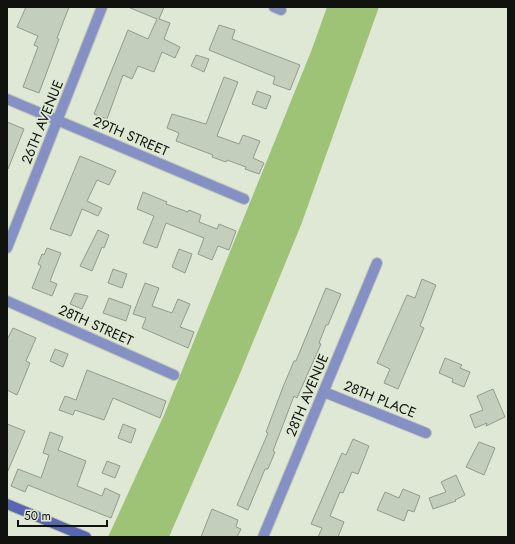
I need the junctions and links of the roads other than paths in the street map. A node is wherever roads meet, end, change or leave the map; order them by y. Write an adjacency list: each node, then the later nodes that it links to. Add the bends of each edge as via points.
1 (102, 7): 3 (street, 26TH AVENUE)
2 (7, 99): 3 (street, 29TH STREET)
3 (58, 121): 4 (street, 29TH STREET); 5 (street, 26TH AVENUE)
4 (244, 199)
5 (7, 248)
6 (377, 263): 9 (street, 28TH AVENUE)
7 (7, 301): 8 (street, 28TH STREET)
8 (174, 375)
9 (324, 392): 10 (street, 28TH PLACE); 13 (street, 28TH AVENUE)
10 (426, 433)
11 (7, 504): 12 (street)
12 (86, 537)
13 (263, 537)

